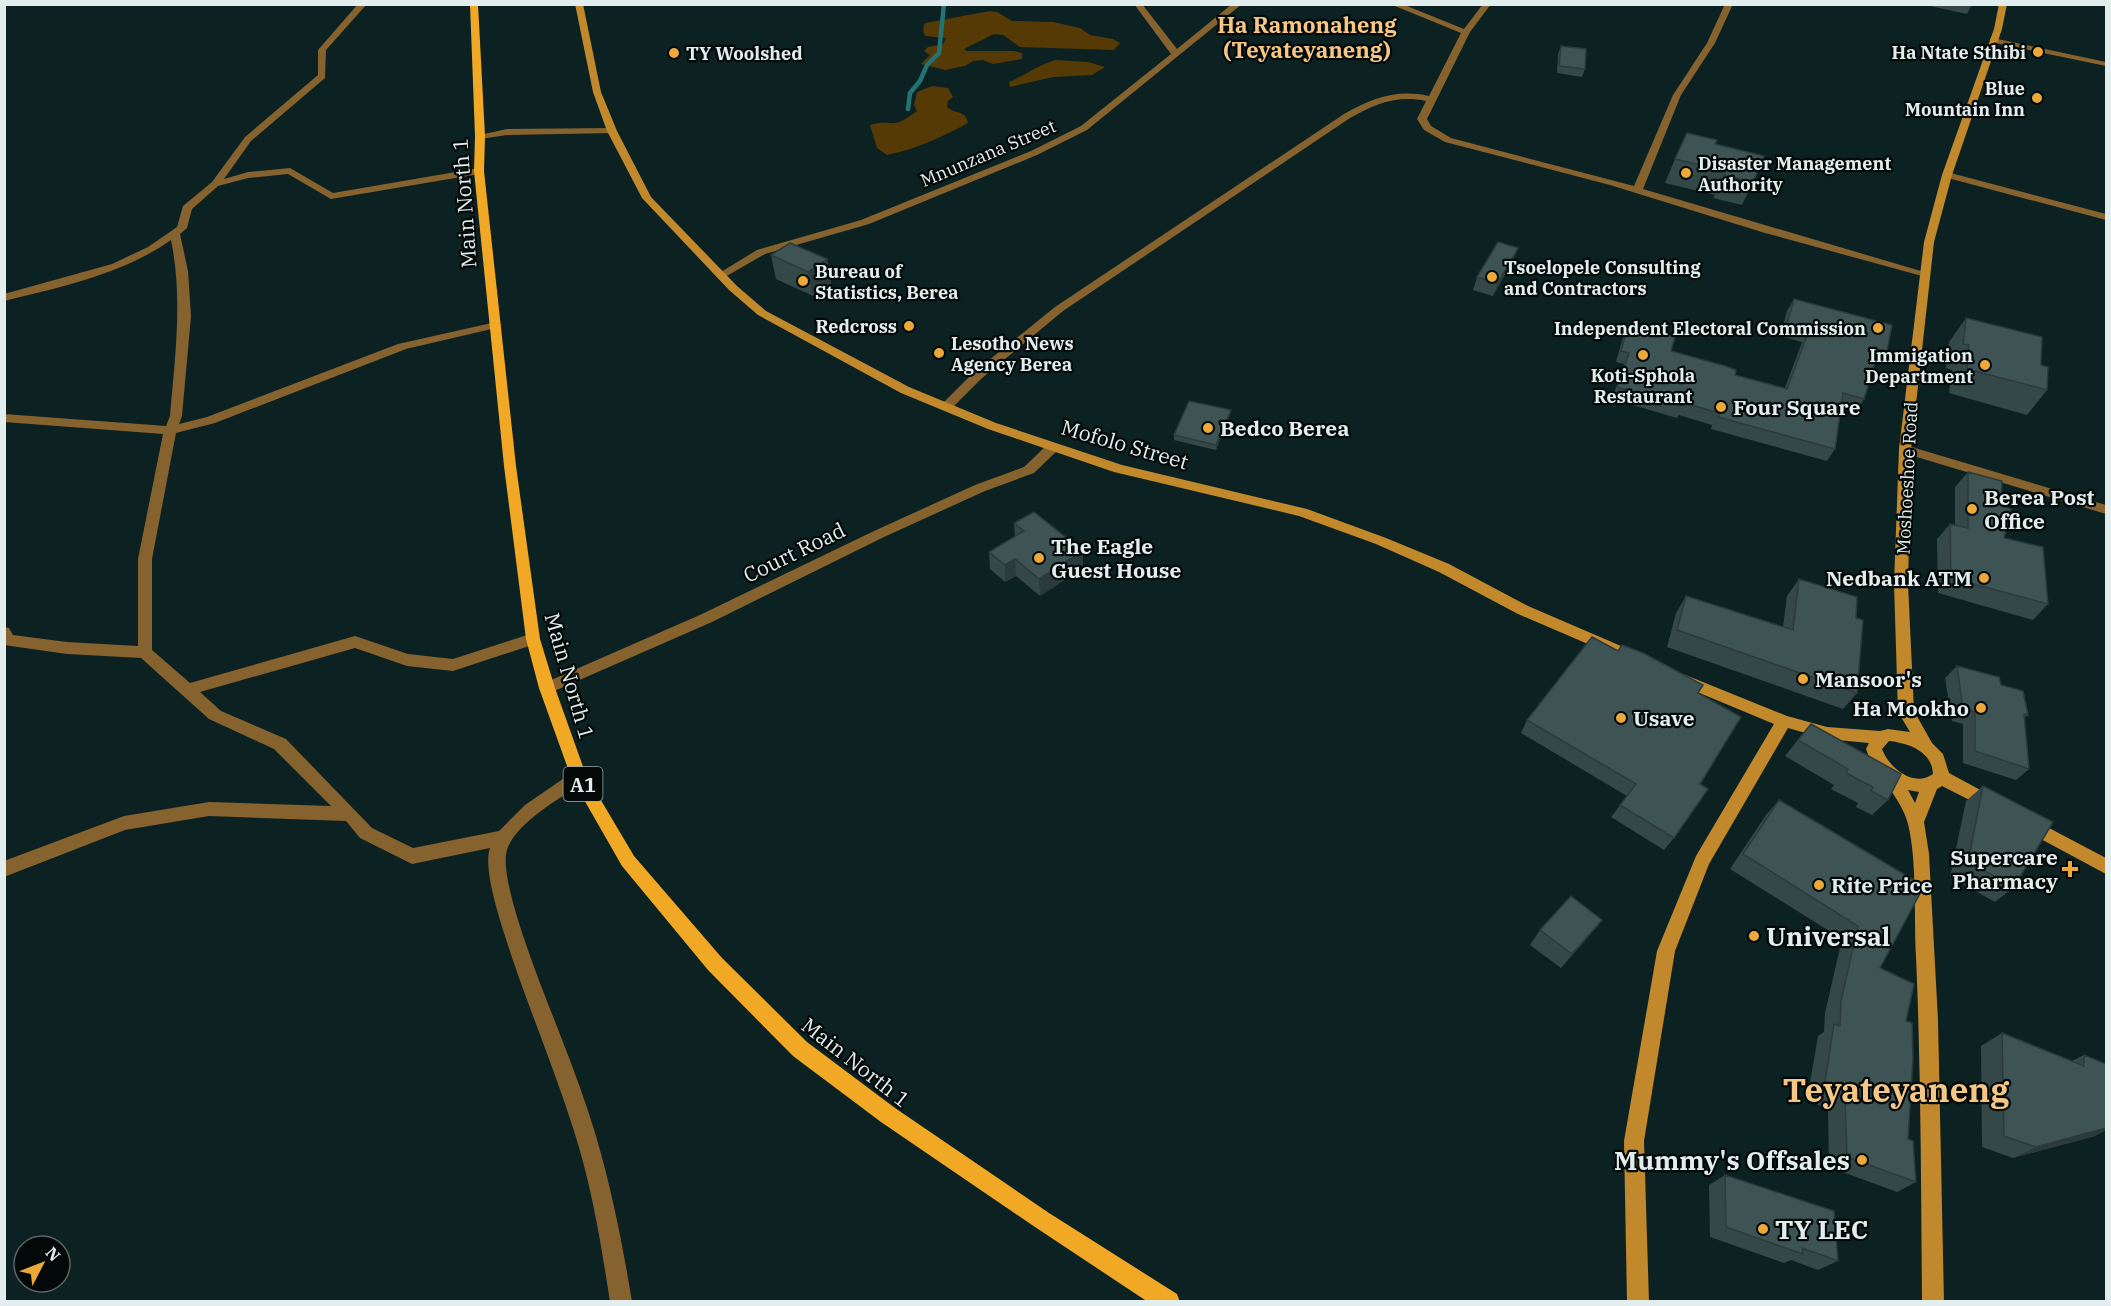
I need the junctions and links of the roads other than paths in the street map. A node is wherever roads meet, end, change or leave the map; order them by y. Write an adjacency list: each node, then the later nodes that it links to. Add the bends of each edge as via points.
1 (363, 4): 19 (street, via 322,50 322,76 248,140)
2 (474, 4): 16 (main road, Main North 1 / A1)
3 (579, 4): 15 (main road, Mofolo Street, via 597,92)
4 (1138, 4): 12 (street)
5 (1238, 4): 12 (street, Mnunzana Street)
6 (1394, 4): 10 (street)
7 (1487, 4): 10 (street)
8 (1729, 4): 20 (street, via 1711,43 1677,95)
9 (2003, 4): 11 (main road, Moshoeshoe Road)
10 (1466, 32): 14 (street)
11 (1993, 40): 13 (street); 18 (main road, Moshoeshoe Road)
12 (1175, 53): 24 (street, Mnunzana Street, via 1084,128 1034,153 865,222 761,252)
13 (2106, 64)
14 (1433, 100): 20 (street, via 1422,119 1426,128 1448,140); 27 (street, via 1399,94 1381,97 1347,116 1059,309 977,376)
15 (612, 131): 16 (street); 24 (main road, Mofolo Street, via 647,198)
16 (480, 136): 17 (main road, Main North 1 / A1)
17 (479, 171): 19 (street, via 332,196 291,171 248,175); 26 (main road, Main North 1 / A1)
18 (1947, 175): 21 (street); 23 (main road, Moshoeshoe Road, via 1929,242)
19 (215, 184): 22 (street, via 187,208 182,228)
20 (1637, 191): 23 (street)
21 (2106, 217)
22 (175, 233): 25 (street, via 116,266); 29 (street, via 183,271 185,316 176,416)
23 (1926, 274): 31 (main road, Moshoeshoe Road)
24 (721, 275): 27 (main road, Mofolo Street, via 762,313 894,385)
25 (4, 298)
26 (496, 325): 29 (street, via 402,346 212,420); 34 (main road, Main North 1 / A1)
27 (946, 407): 30 (main road, Mofolo Street)
28 (4, 418): 29 (street)
29 (170, 430): 35 (street, via 145,559)
30 (1053, 447): 36 (main road, Mofolo Street, via 1119,469 1302,512 1444,568 1523,610); 38 (street, Court Road, via 1029,470 889,529 707,618)
31 (1905, 449): 32 (street); 40 (main road, Moshoeshoe Road, via 1901,584)
32 (2106, 510)
33 (4, 632): 35 (street, via 7,639 67,648)
34 (533, 639): 38 (main road, Main North 1 / A1); 39 (street, via 453,665 407,660 355,642)
35 (145, 652): 39 (street)
36 (1652, 666)
37 (1673, 676): 41 (main road)
38 (547, 688): 46 (main road, Main North 1 / A1)
39 (188, 690): 48 (street, via 215,715 280,744)
40 (1906, 712): 43 (main road); 44 (main road, Moshoeshoe Road)
41 (1784, 721): 42 (main road); 55 (main road, via 1702,861 1666,951 1634,1141)
42 (1827, 733): 43 (main road); 45 (main road)
43 (1884, 737): 44 (main road, via 1907,738); 45 (main road, via 1874,749)
44 (1927, 748): 47 (main road, Moshoeshoe Road, via 1939,763)
45 (1885, 769): 47 (main road, via 1911,784); 49 (main road)
46 (579, 777): 50 (street, via 534,808); 54 (main road, Main North 1 / A1, via 628,861 715,964 800,1049 888,1115)
47 (1936, 781): 49 (main road); 51 (main road, via 2008,813)
48 (350, 814): 50 (street, via 366,833 412,856); 52 (street, via 208,809 124,823)
49 (1916, 822): 56 (main road, via 1928,1020)
50 (502, 838): 53 (street, via 497,853 504,901 527,975 560,1059 607,1211)
51 (2106, 867)
52 (4, 869)
53 (621, 1302)
54 (1169, 1302)
55 (1638, 1302)
56 (1932, 1302)

